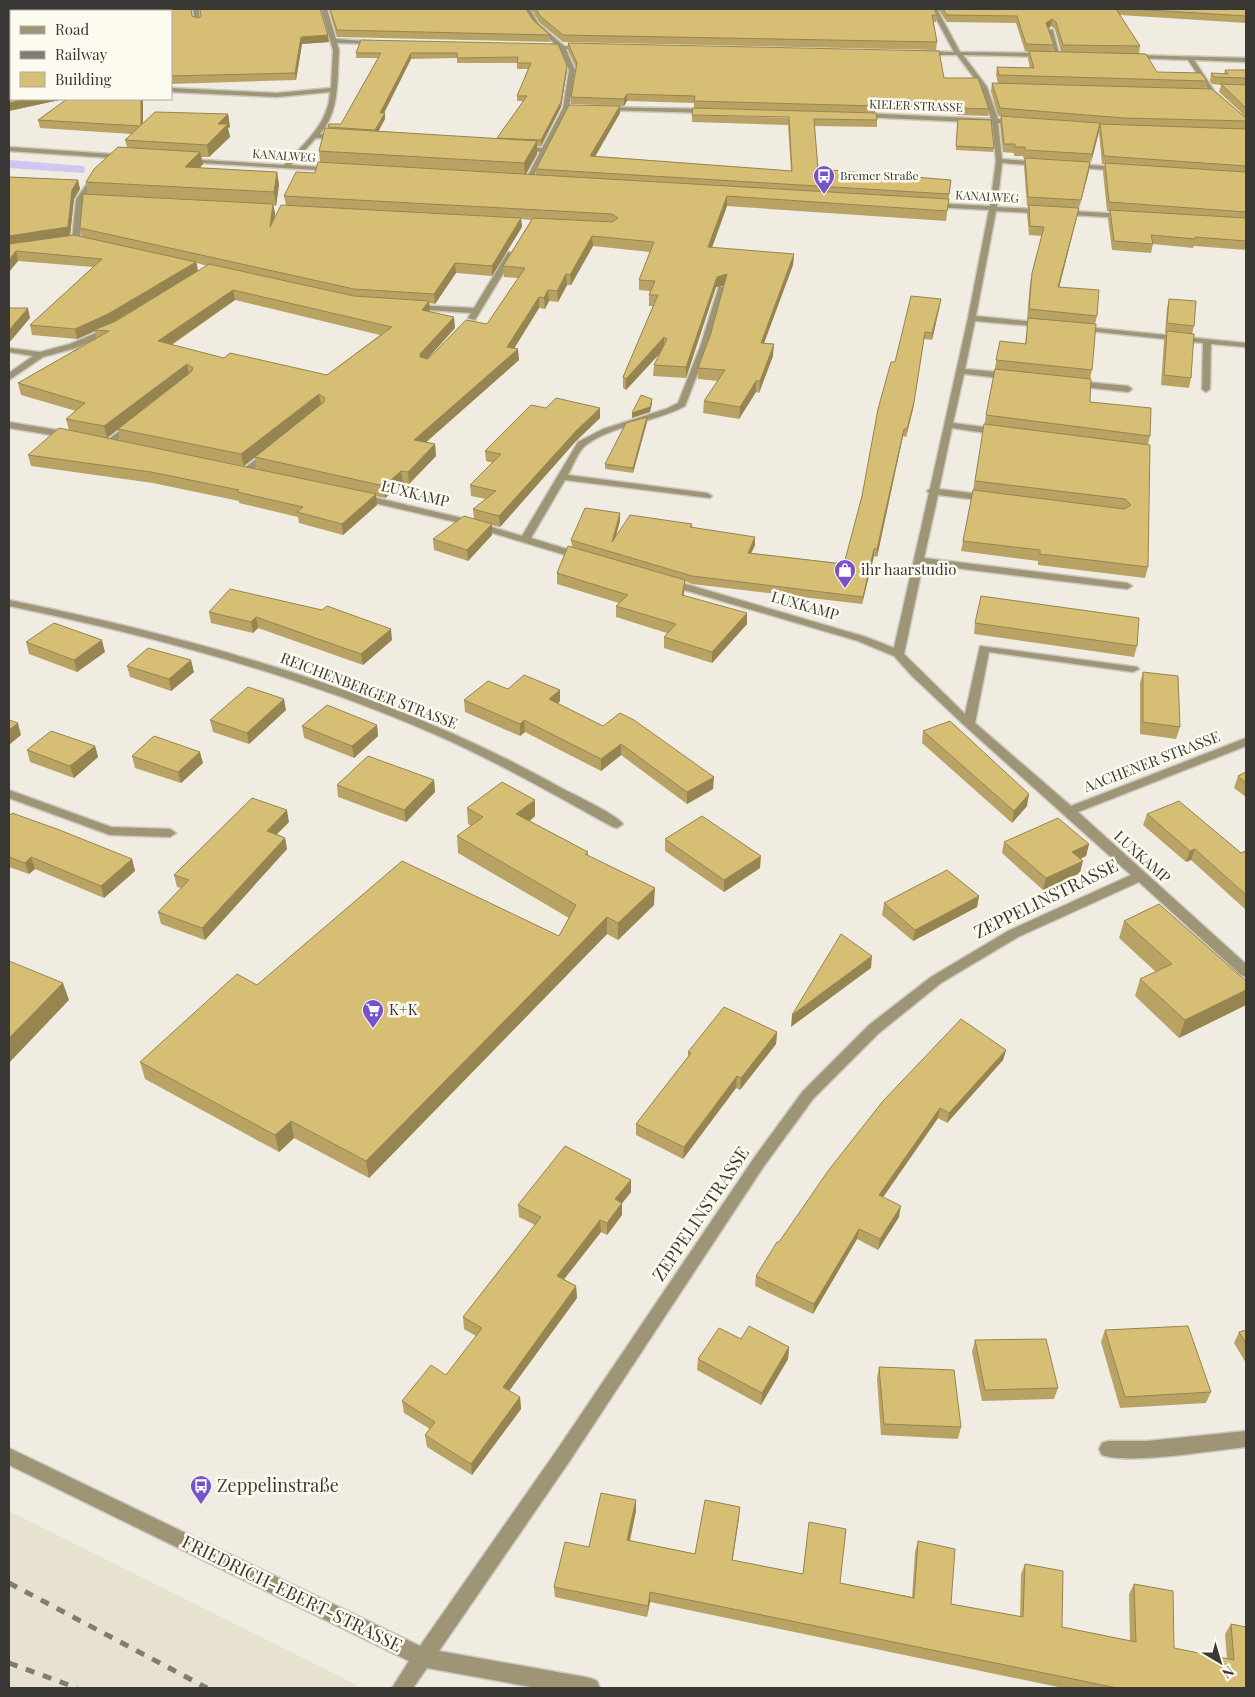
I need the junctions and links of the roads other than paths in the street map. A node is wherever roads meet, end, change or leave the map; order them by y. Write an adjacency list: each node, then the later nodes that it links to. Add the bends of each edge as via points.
1 (196, 9): 5 (street)
2 (324, 9): 7 (street)
3 (526, 9): 10 (street, via 537,25)
4 (934, 9): 13 (street)
5 (198, 22)
6 (1050, 30): 14 (street)
7 (333, 41): 8 (street); 22 (street, via 336,50)
8 (382, 42)
9 (534, 47): 10 (street)
10 (562, 47): 11 (street); 25 (street, via 572,70)
11 (591, 48)
12 (919, 53): 13 (street)
13 (958, 53): 14 (street); 19 (street)
14 (1058, 56): 15 (street)
15 (1068, 56)
16 (1124, 57): 17 (street)
17 (1189, 58): 18 (street); 23 (street)
18 (1246, 60)
19 (984, 87): 20 (street); 30 (street)
20 (994, 87)
21 (172, 90): 22 (street, via 277,95)
22 (334, 90): 33 (street, via 333,102)
23 (1214, 90): 24 (street); 32 (street)
24 (1203, 92)
25 (566, 108): 26 (street); 37 (street)
26 (576, 108)
27 (596, 108): 28 (street)
28 (716, 112)
29 (855, 115): 30 (street, KIELER STRASSE)
30 (995, 121): 31 (street, KIELER STRASSE); 41 (street)
31 (1024, 123)
32 (1246, 123)
33 (314, 136): 34 (street); 44 (street)
34 (351, 138)
35 (509, 147): 37 (street)
36 (9, 149): 38 (street)
37 (544, 150): 48 (street)
38 (108, 156): 39 (street); 50 (street)
39 (138, 158)
40 (177, 160): 44 (street, KANALWEG)
41 (999, 161): 42 (street); 53 (street)
42 (1048, 164)
43 (1067, 165): 46 (street)
44 (286, 167): 45 (street, KANALWEG)
45 (344, 170)
46 (1126, 170)
47 (518, 180): 48 (street)
48 (528, 181): 49 (street)
49 (538, 182)
50 (80, 199): 51 (street); 55 (street)
51 (90, 200)
52 (924, 205): 53 (street, KANALWEG)
53 (993, 209): 54 (street, KANALWEG); 62 (street)
54 (1130, 217)
55 (76, 240): 56 (street); 57 (street)
56 (67, 242)
57 (95, 244)
58 (515, 248): 61 (street)
59 (722, 288): 85 (street, via 682,404 581,444)
60 (409, 307): 61 (street)
61 (477, 312): 63 (street)
62 (972, 318): 65 (street); 71 (street)
63 (468, 322)
64 (118, 326): 70 (street, via 72,346)
65 (1054, 326)
66 (1073, 328): 67 (street)
67 (1208, 341): 68 (street); 76 (street)
68 (1246, 345)
69 (9, 350): 70 (street)
70 (40, 355): 72 (street)
71 (959, 371): 73 (street); 79 (street)
72 (9, 377)
73 (1015, 377)
74 (1062, 382): 75 (street)
75 (1128, 389)
76 (1206, 389)
77 (138, 420): 82 (street, via 104,442)
78 (9, 425): 81 (street)
79 (947, 425): 80 (street); 86 (street)
80 (1014, 434)
81 (80, 437)
82 (127, 446)
83 (276, 447): 84 (street)
84 (247, 471)
85 (561, 477): 88 (street); 90 (street)
86 (932, 491): 89 (street); 91 (street)
87 (354, 495): 90 (street, LUXKAMP, via 459,520)
88 (707, 496)
89 (999, 499)
90 (525, 540): 92 (street, LUXKAMP)
91 (919, 560): 94 (street); 96 (street)
92 (598, 562)
93 (661, 580): 96 (street, LUXKAMP, via 862,639)
94 (1127, 586)
95 (9, 603): 102 (street, REICHENBERGER STRASSE, via 108,622 309,681 494,757)
96 (898, 654): 98 (street, LUXKAMP)
97 (1133, 669): 98 (street, via 984,648)
98 (969, 724): 101 (street, LUXKAMP)
99 (1246, 742): 101 (street, AACHENER STRASSE)
100 (9, 794): 103 (street, via 110,831)
101 (1069, 811): 104 (street, LUXKAMP)
102 (618, 824)
103 (170, 834)
104 (1140, 876): 105 (street, LUXKAMP); 109 (street, ZEPPELINSTRASSE, via 1013,934 936,980 874,1029 808,1094)
105 (1246, 972)
106 (1246, 1439): 107 (street, via 1147,1449)
107 (1108, 1449)
108 (9, 1456): 109 (street, FRIEDRICH-EBERT-STRASSE)
109 (423, 1658): 110 (street, ZEPPELINSTRASSE); 111 (street, FRIEDRICH-EBERT-STRASSE)
110 (402, 1688)
111 (590, 1688)

